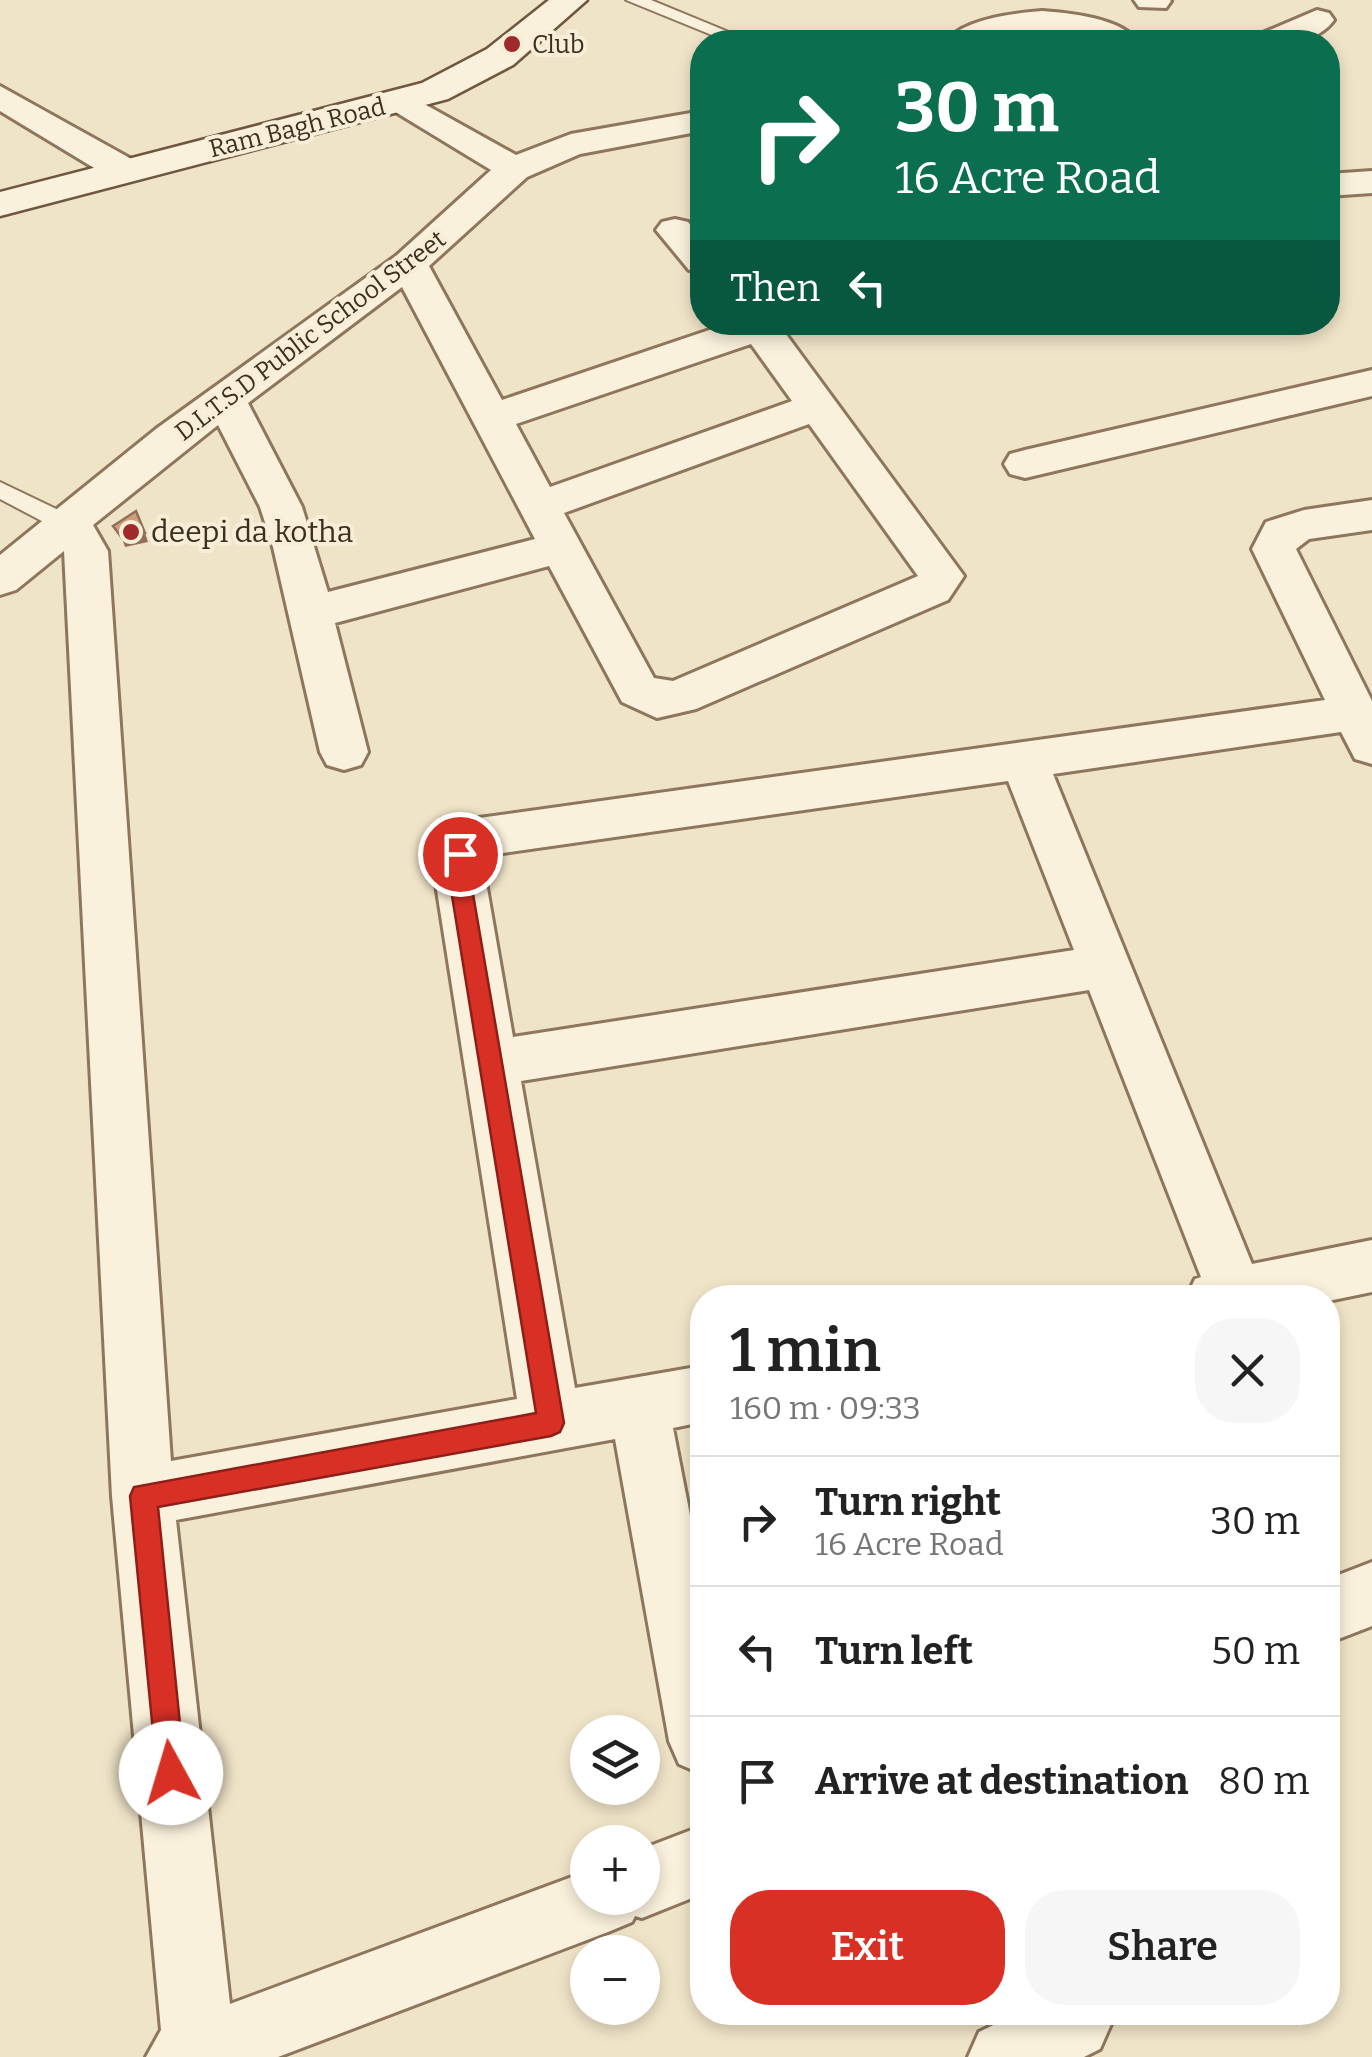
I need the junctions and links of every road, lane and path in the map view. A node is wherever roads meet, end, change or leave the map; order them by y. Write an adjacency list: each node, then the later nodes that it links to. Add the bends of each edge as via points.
1 (570, 0): 9 (street, Ram Bagh Road, via 471,76)
2 (635, 0): 4 (lane)
3 (1317, 20): 7 (street)
4 (713, 30)
5 (994, 30): 6 (street, via 1037,19)
6 (1091, 30)
7 (1296, 30)
8 (0, 96): 11 (street)
9 (401, 101): 11 (street, Ram Bagh Road); 12 (street)
10 (690, 123): 12 (street, D.L.T.S.D Public School Street, via 572,144)
11 (122, 169): 15 (street, Ram Bagh Road)
12 (514, 169): 18 (street, D.L.T.S.D Public School Street)
13 (1372, 182): 14 (street)
14 (1340, 184)
15 (0, 204)
16 (675, 230): 17 (street)
17 (690, 248)
18 (409, 264): 22 (street, D.L.T.S.D Public School Street); 24 (street)
19 (729, 335): 24 (street)
20 (766, 335): 23 (street)
21 (1372, 383): 25 (street)
22 (226, 400): 29 (street, D.L.T.S.D Public School Street); 32 (street, via 282,507)
23 (819, 406): 27 (street); 30 (street, via 938,567 942,576 932,589 657,701 638,690)
24 (491, 418): 27 (street)
25 (1025, 464)
26 (0, 490): 29 (lane)
27 (540, 506): 30 (street)
28 (1372, 515): 33 (street, via 1304,525 1281,533 1274,549)
29 (64, 523): 31 (street, D.L.T.S.D Public School Street); 44 (street, via 86,552)
30 (562, 546): 32 (street)
31 (0, 579)
32 (311, 613): 34 (street)
33 (1363, 730): 35 (street)
34 (344, 752)
35 (1025, 763): 36 (street); 37 (street, via 714,801 466,844 458,865)
36 (1106, 966): 37 (street); 39 (street)
37 (492, 1062): 43 (street)
38 (1372, 1266): 40 (street)
39 (1221, 1285)
40 (1279, 1285)
41 (690, 1396): 42 (street)
42 (639, 1406): 43 (street); 47 (street)
43 (551, 1423): 44 (street)
44 (143, 1496): 52 (street)
45 (1372, 1594): 46 (street)
46 (1340, 1606)
47 (690, 1677)
48 (690, 1865): 49 (street)
49 (660, 1877)
50 (570, 1912): 52 (street)
51 (1073, 2025): 53 (street)
52 (190, 2054)
53 (1004, 2057)

